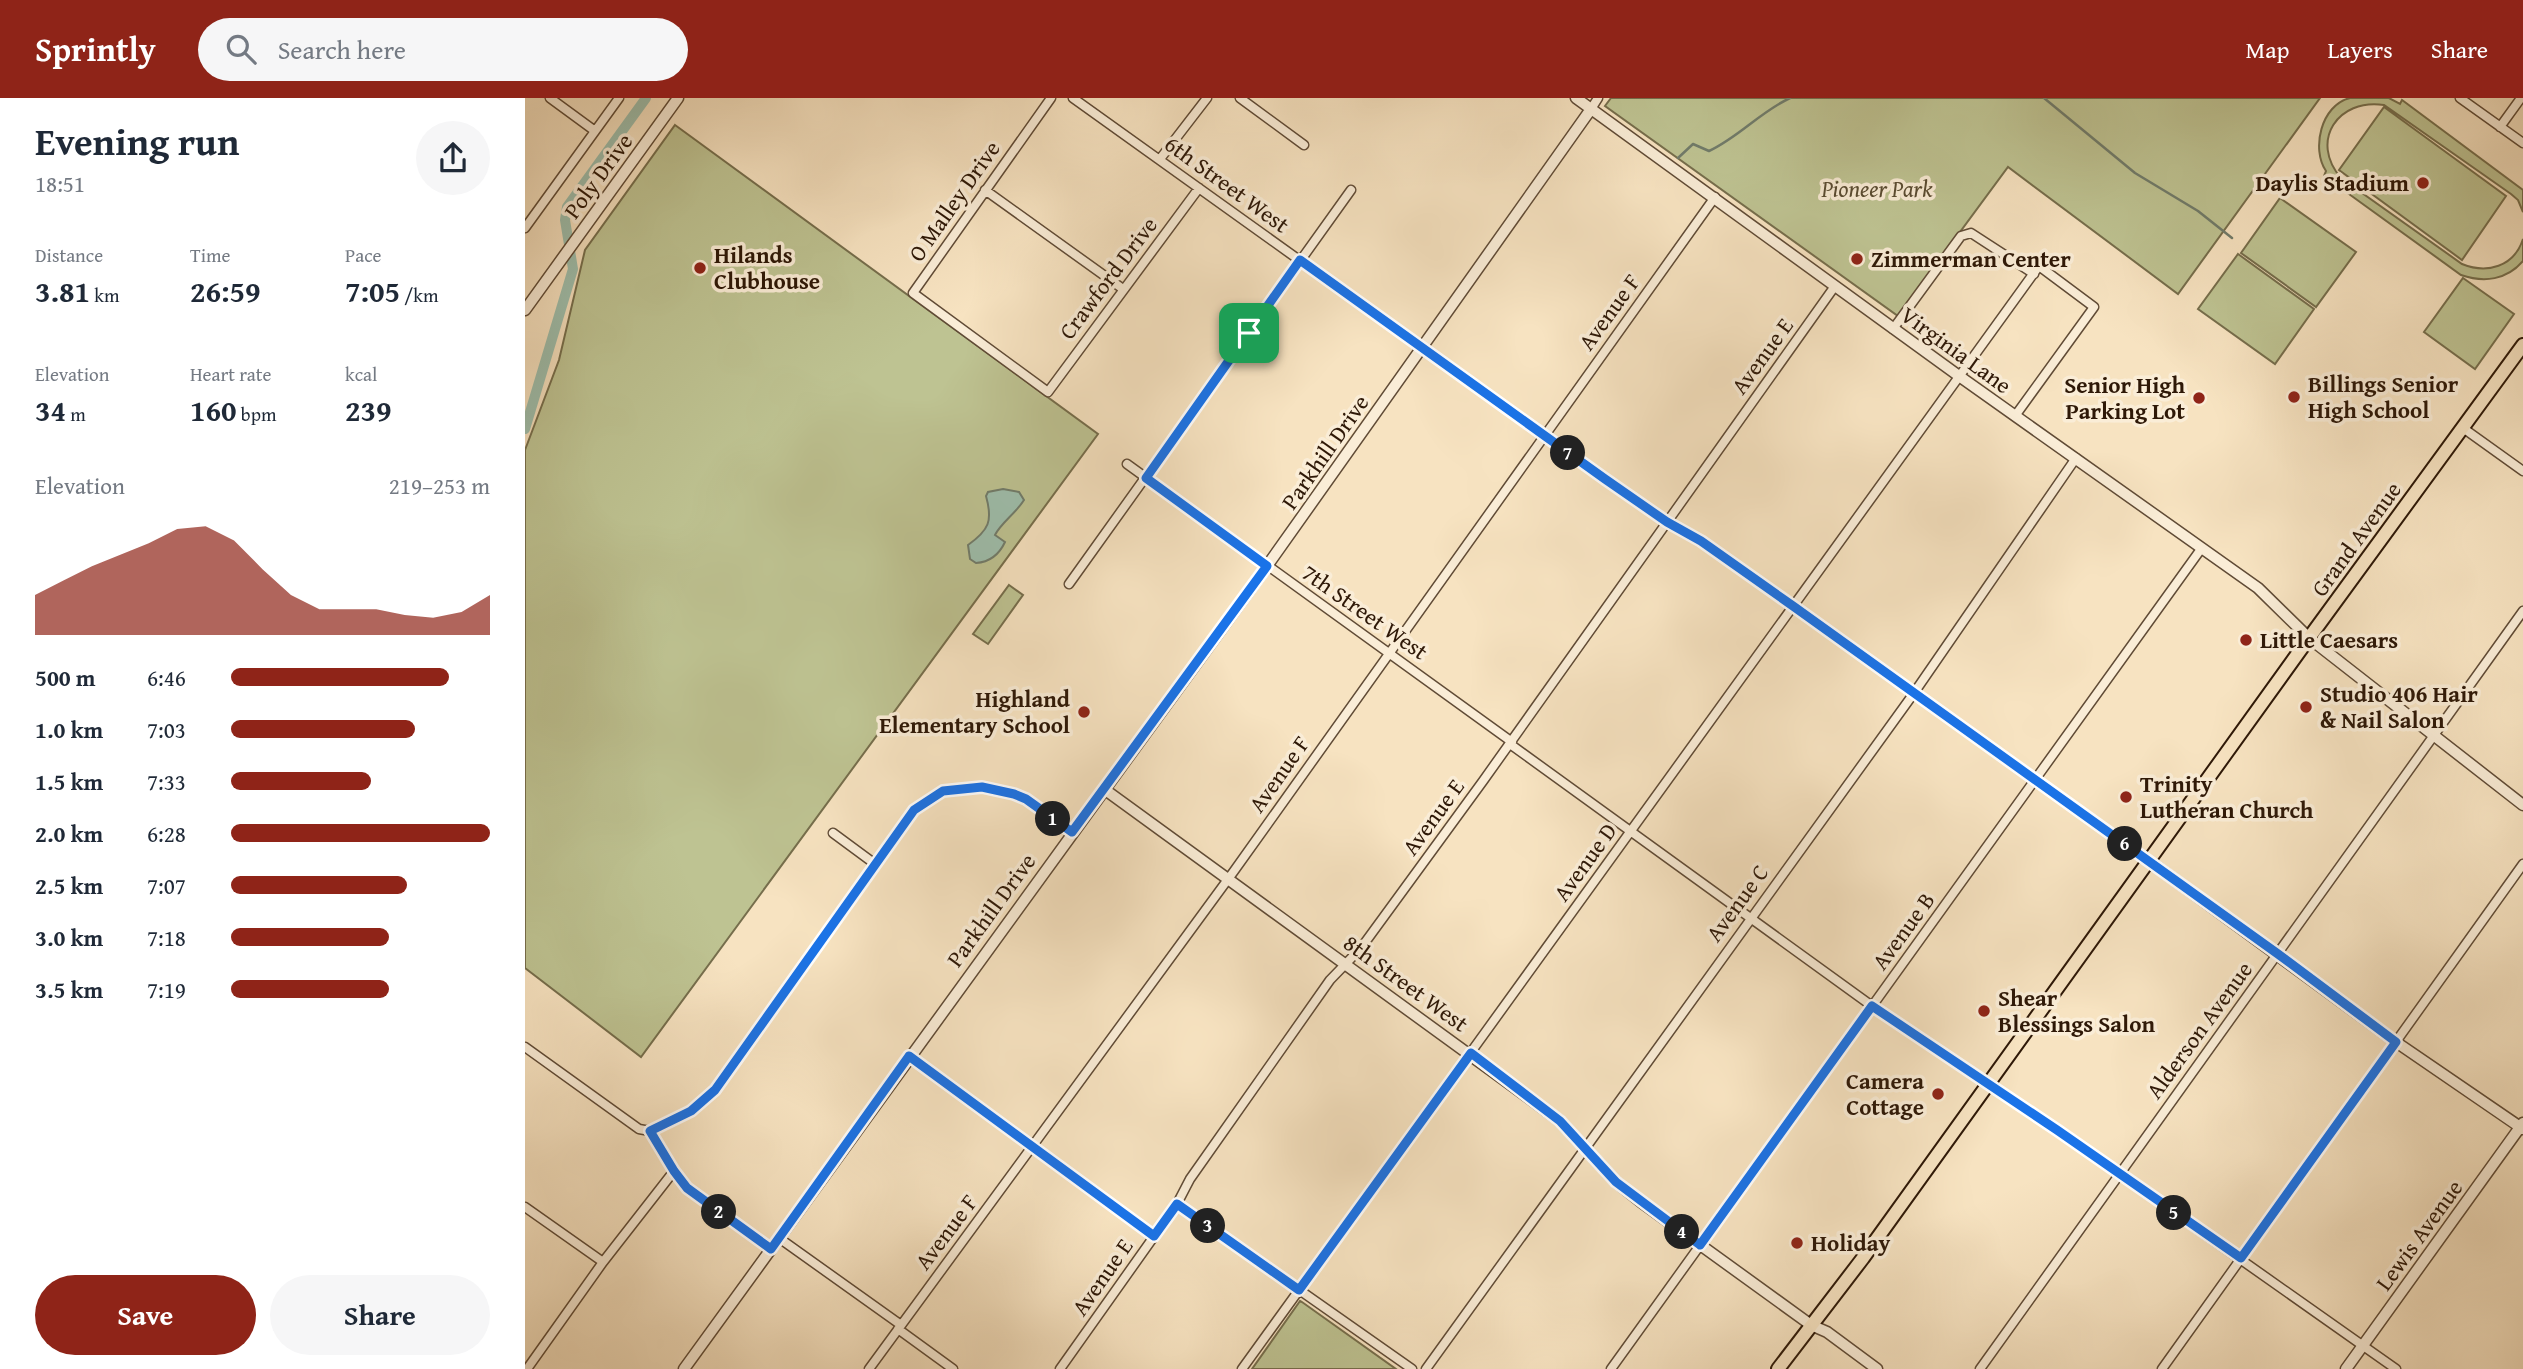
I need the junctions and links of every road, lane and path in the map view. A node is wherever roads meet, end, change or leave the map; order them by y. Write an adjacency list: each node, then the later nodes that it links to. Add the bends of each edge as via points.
1 (550, 98): 14 (street)
2 (619, 98): 14 (street)
3 (678, 98): 27 (street, Poly Drive)
4 (1051, 98): 19 (street, O Malley Drive)
5 (1073, 98): 17 (street, 6th Street West)
6 (1206, 98): 17 (street)
7 (1240, 98): 16 (street)
8 (1576, 98): 12 (street, Virginia Lane)
9 (1598, 98): 12 (street, Parkhill Drive)
10 (2461, 98): 13 (street)
11 (2521, 98): 13 (street)
12 (1591, 108): 21 (street, Virginia Lane); 30 (street, Parkhill Drive)
13 (2500, 127): 15 (street)
14 (595, 131): 22 (street)
15 (2523, 143)
16 (1304, 145)
17 (1160, 159): 18 (street, 6th Street West)
18 (1199, 188): 23 (street, 6th Street West); 26 (street, Crawford Drive)
19 (985, 190): 26 (street); 32 (street, O Malley Drive, via 913,293)
20 (1351, 190): 23 (street)
21 (1716, 197): 25 (street, Virginia Lane); 35 (street, Avenue F)
22 (525, 228)
23 (1300, 260): 30 (street, 6th Street West); 39 (street)
24 (2036, 270): 28 (street, via 1971,233 1961,236); 31 (street, Avenue D); 33 (street, via 2094,307)
25 (1835, 286): 28 (street, Virginia Lane); 40 (street, Avenue E)
26 (1123, 289): 32 (street, Crawford Drive)
27 (525, 310)
28 (1893, 329): 31 (street, Virginia Lane)
29 (2523, 345): 34 (main road, Grand Avenue)
30 (1422, 348): 35 (street, 6th Street West); 42 (street, Parkhill Drive)
31 (1959, 376): 33 (street, Virginia Lane); 44 (street, Avenue D)
32 (1048, 392)
33 (2015, 416): 36 (street, Virginia Lane)
34 (2463, 428): 38 (street); 46 (main road, Grand Avenue)
35 (1544, 436): 40 (street, 6th Street West); 47 (street, Avenue F)
36 (2076, 458): 41 (street, Virginia Lane); 48 (street, Avenue C)
37 (1127, 464): 39 (street, 7th Street West)
38 (2523, 471)
39 (1146, 478): 42 (street, 7th Street West); 43 (street)
40 (1667, 522): 44 (street, 6th Street West); 50 (street, Avenue E)
41 (2201, 549): 46 (street, Virginia Lane, via 2258,588); 51 (street, Avenue B)
42 (1267, 566): 47 (street, 7th Street West); 52 (street, Parkhill Drive)
43 (1069, 584)
44 (1793, 606): 48 (street, 6th Street West); 55 (street, Avenue D)
45 (2523, 611): 49 (street, Alderson Avenue)
46 (2309, 638): 49 (street, Virginia Lane); 57 (main road, Grand Avenue)
47 (1389, 652): 50 (street, 7th Street West); 60 (street, Avenue F)
48 (1914, 693): 51 (street, 6th Street West); 61 (street, Avenue C)
49 (2434, 735): 53 (street, Virginia Lane); 62 (street, Alderson Avenue)
50 (1511, 743): 55 (street, 7th Street West); 63 (street, Avenue E)
51 (2035, 780): 57 (street, 6th Street West); 64 (street, Avenue B)
52 (1104, 789): 54 (street, Parkhill Drive); 60 (street, 8th Street West)
53 (2523, 805)
54 (1072, 832): 58 (street, via 1014,794 982,787 943,791 914,810); 68 (street, Parkhill Drive)
55 (1630, 832): 61 (street, 7th Street West); 67 (street, Avenue D)
56 (833, 833): 58 (street)
57 (2149, 861): 62 (street, 6th Street West); 69 (main road, Grand Avenue)
58 (874, 864): 71 (street, via 715,1090 691,1111)
59 (2523, 864): 65 (street)
60 (1228, 879): 63 (street, 8th Street West); 72 (street, Avenue F)
61 (1749, 919): 64 (street, 7th Street West); 73 (street, Avenue C)
62 (2278, 954): 65 (street, 6th Street West); 75 (street, Alderson Avenue)
63 (1346, 964): 67 (street, 8th Street West); 76 (street, Avenue E, via 1189,1179)
64 (1872, 1006): 69 (street, 7th Street West); 80 (street, Avenue B)
65 (2396, 1042): 70 (street, 6th Street West); 82 (street)
66 (525, 1047): 71 (street, via 639,1129)
67 (1471, 1053): 73 (street, 8th Street West, via 1560,1121); 84 (street, Avenue D)
68 (909, 1056): 72 (street); 79 (street, Parkhill Drive)
69 (1987, 1084): 75 (street, 7th Street West); 85 (main road, Grand Avenue)
70 (2522, 1126): 87 (street, Lewis Avenue)
71 (650, 1131): 74 (street)
72 (1033, 1147): 78 (street); 86 (street, Avenue F)
73 (1586, 1148): 80 (street, 8th Street West, via 1616,1182); 95 (street, Avenue C)
74 (674, 1171): 81 (street, via 687,1188); 83 (street)
75 (2119, 1175): 82 (street, 7th Street West); 99 (street, Alderson Avenue)
76 (1177, 1204): 78 (street, Avenue E); 84 (street)
77 (525, 1207): 83 (street)
78 (1154, 1236): 92 (street, Avenue E)
79 (779, 1238): 81 (street, Parkhill Drive); 86 (street)
80 (1700, 1245): 85 (street, 8th Street West); 96 (street, Avenue B)
81 (771, 1249): 89 (street, Parkhill Drive)
82 (2241, 1258): 87 (street, 7th Street West); 100 (street)
83 (603, 1262): 88 (street)
84 (1299, 1290): 93 (street, Avenue D); 94 (street)
85 (1811, 1325): 97 (main road, Grand Avenue); 98 (street, 8th Street West)
86 (899, 1327): 90 (street, Avenue F); 91 (street)
87 (2363, 1346): 101 (street, Lewis Avenue); 102 (street, 7th Street West)
88 (527, 1369)
89 (684, 1369)
90 (869, 1369)
91 (953, 1369)
92 (1060, 1369)
93 (1242, 1369)
94 (1412, 1369)
95 (1426, 1369)
96 (1611, 1369)
97 (1779, 1369)
98 (1877, 1369)
99 (1980, 1369)
100 (2162, 1369)
101 (2346, 1369)
102 (2396, 1369)

